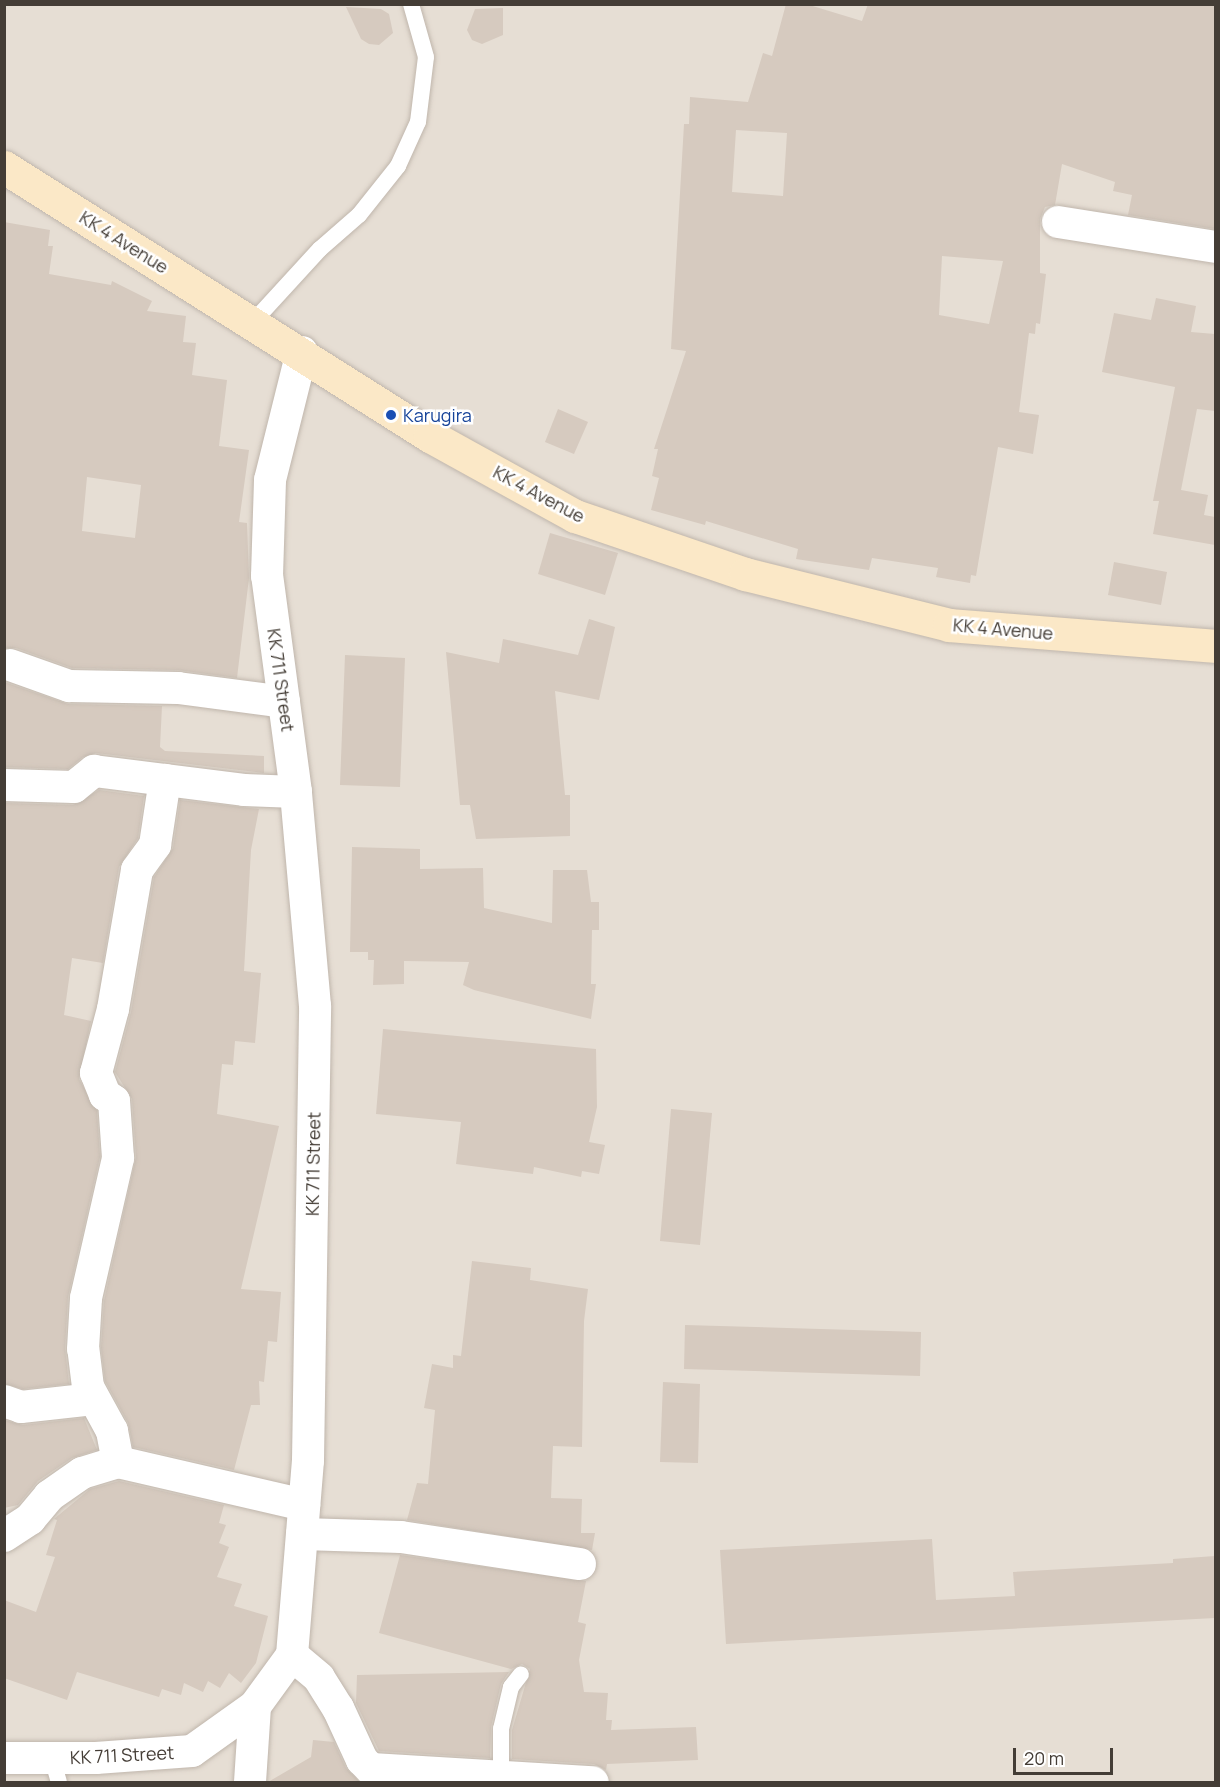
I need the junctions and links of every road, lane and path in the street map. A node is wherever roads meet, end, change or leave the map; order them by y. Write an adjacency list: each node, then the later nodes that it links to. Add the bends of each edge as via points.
1 (411, 4): 5 (lane, via 426,57 418,122 398,166 360,215 320,249)
2 (4, 167): 5 (main road, KK 4 Avenue)
3 (1058, 222): 4 (street)
4 (1215, 247)
5 (253, 322): 6 (main road, KK 4 Avenue)
6 (302, 352): 7 (main road, KK 4 Avenue, via 430,436 575,516 746,574 949,625); 9 (street, KK 711 Street, via 270,480 267,576)
7 (1215, 646)
8 (10, 665): 9 (street, via 69,686 178,688)
9 (284, 702): 12 (street, KK 711 Street)
10 (165, 780): 11 (street, via 94,771 74,787); 12 (street); 13 (street, via 155,845 137,870 113,1009 96,1073 105,1095 114,1101 117,1158 86,1298 83,1350)
11 (4, 785)
12 (296, 792): 16 (street, KK 711 Street, via 315,1006)
13 (94, 1399): 14 (street, via 21,1407); 15 (street, via 112,1431)
14 (4, 1401)
15 (118, 1462): 16 (street); 17 (street, via 82,1473 49,1496 30,1519)
16 (303, 1520): 18 (street); 19 (street, KK 711 Street)
17 (4, 1536)
18 (580, 1563)
19 (292, 1655): 21 (street, KK 711 Street); 25 (street, via 319,1678 338,1708)
20 (521, 1674): 24 (lane, via 511,1687 501,1729)
21 (255, 1706): 23 (street, KK 711 Street, via 192,1751); 26 (street)
22 (4, 1758): 23 (street, KK 711 Street)
23 (56, 1770)
24 (501, 1775): 25 (street); 27 (street)
25 (369, 1776)
26 (250, 1782)
27 (593, 1782)

